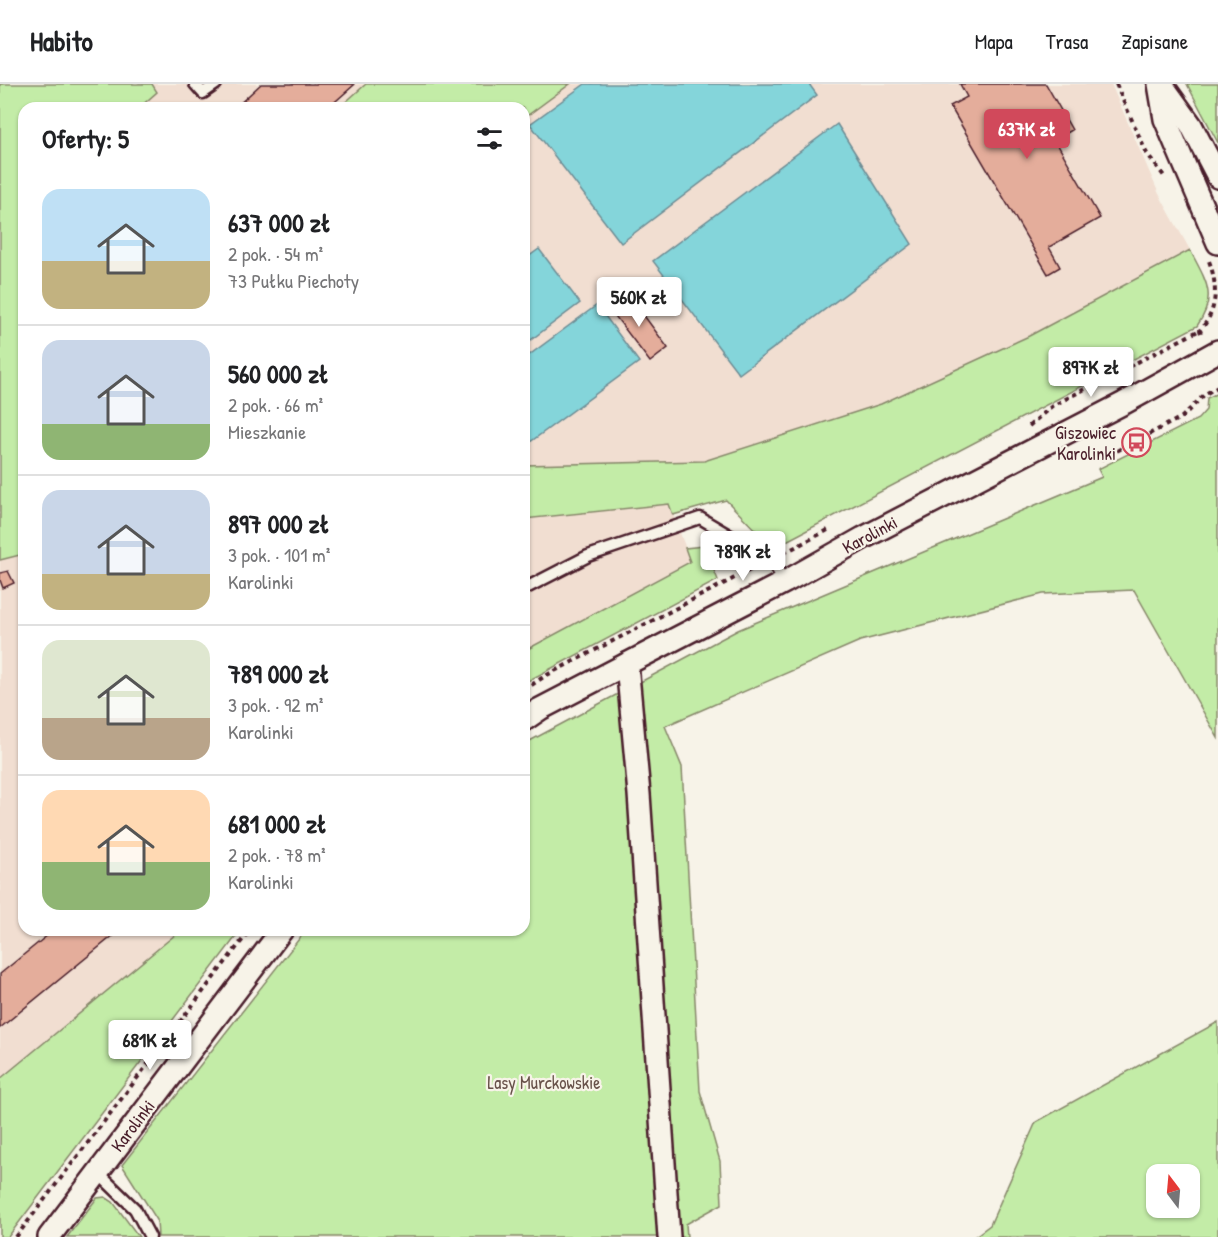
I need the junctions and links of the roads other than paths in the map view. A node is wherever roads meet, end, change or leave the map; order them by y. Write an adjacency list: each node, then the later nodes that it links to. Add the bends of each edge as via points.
1 (195, 84): 2 (lane, via 203,93)
2 (216, 84)
3 (1160, 84): 4 (street, via 1191,125); 5 (street, via 1165,119)
4 (1218, 177)
5 (1213, 250)
6 (1215, 353): 7 (street, Karolinki)
7 (785, 582): 8 (lane, via 771,560 700,518 588,556); 9 (street, Karolinki)
8 (530, 586)
9 (627, 664): 10 (street, Karolinki); 15 (street)
10 (530, 716)
11 (277, 936): 12 (street, Karolinki)
12 (98, 1173): 13 (street, Karolinki); 14 (lane, via 135,1209)
13 (49, 1237)
14 (150, 1237)
15 (669, 1237)

